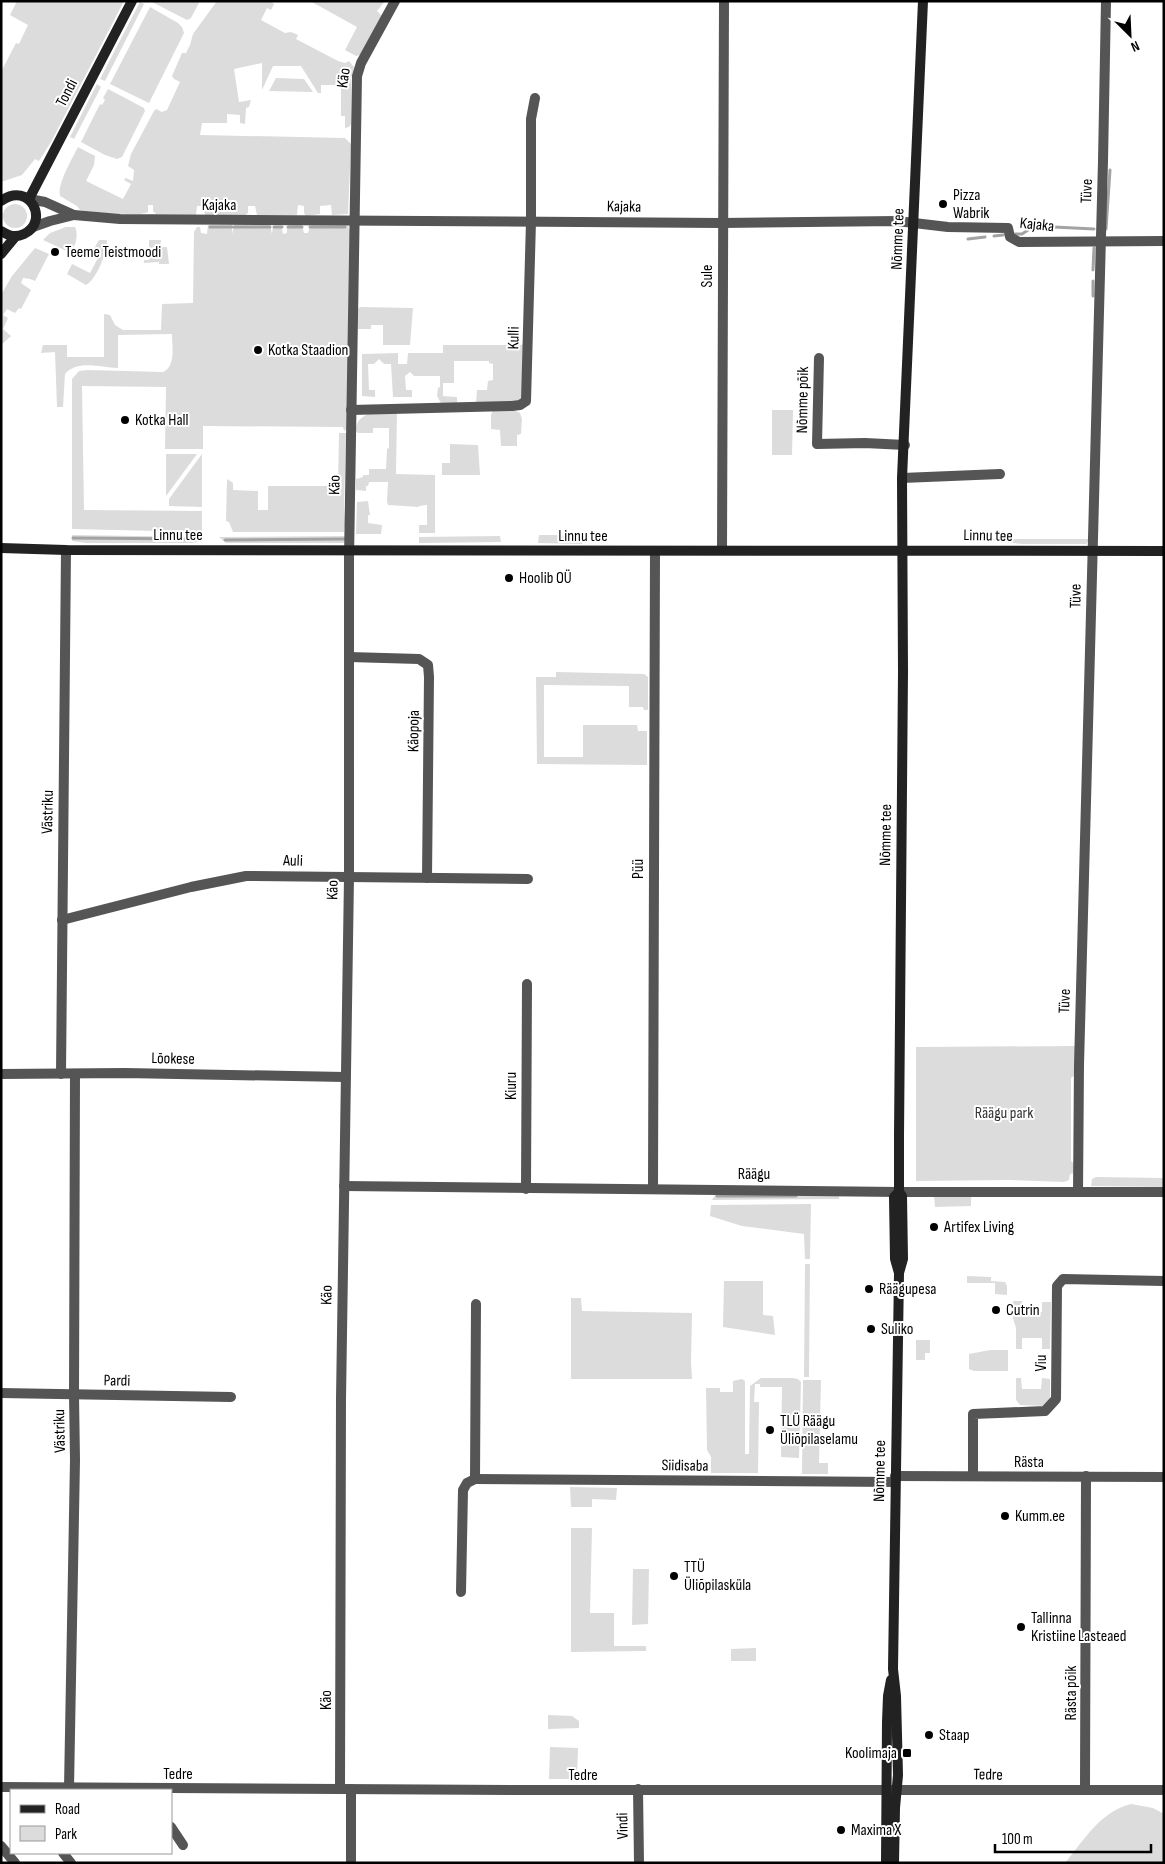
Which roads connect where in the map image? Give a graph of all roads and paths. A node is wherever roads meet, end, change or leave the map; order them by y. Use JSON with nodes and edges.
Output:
{"nodes":[{"id":1,"x":132,"y":1,"type":"edge"},
{"id":2,"x":395,"y":1,"type":"edge"},
{"id":3,"x":724,"y":1,"type":"edge"},
{"id":4,"x":923,"y":1,"type":"edge"},
{"id":5,"x":1106,"y":1,"type":"edge"},
{"id":6,"x":535,"y":98,"type":"dead end"},
{"id":7,"x":3,"y":199,"type":"edge"},
{"id":8,"x":29,"y":199,"type":"junction"},
{"id":9,"x":74,"y":215,"type":"junction"},
{"id":10,"x":354,"y":221,"type":"junction"},
{"id":11,"x":531,"y":221,"type":"junction"},
{"id":12,"x":722,"y":223,"type":"junction"},
{"id":13,"x":914,"y":223,"type":"junction"},
{"id":14,"x":33,"y":227,"type":"junction"},
{"id":15,"x":1,"y":231,"type":"edge"},
{"id":16,"x":15,"y":237,"type":"junction"},
{"id":17,"x":1164,"y":241,"type":"edge"},
{"id":18,"x":1100,"y":243,"type":"junction"},
{"id":19,"x":1,"y":254,"type":"edge"},
{"id":20,"x":819,"y":358,"type":"dead end"},
{"id":21,"x":351,"y":410,"type":"junction"},
{"id":22,"x":905,"y":445,"type":"junction"},
{"id":23,"x":1000,"y":474,"type":"dead end"},
{"id":24,"x":902,"y":478,"type":"junction"},
{"id":25,"x":1,"y":548,"type":"edge"},
{"id":26,"x":66,"y":550,"type":"junction"},
{"id":27,"x":349,"y":550,"type":"junction"},
{"id":28,"x":722,"y":550,"type":"junction"},
{"id":29,"x":904,"y":550,"type":"junction"},
{"id":30,"x":655,"y":551,"type":"junction"},
{"id":31,"x":1092,"y":551,"type":"junction"},
{"id":32,"x":1164,"y":551,"type":"edge"},
{"id":33,"x":349,"y":658,"type":"junction"},
{"id":34,"x":349,"y":877,"type":"junction"},
{"id":35,"x":427,"y":878,"type":"junction"},
{"id":36,"x":528,"y":879,"type":"dead end"},
{"id":37,"x":62,"y":920,"type":"junction"},
{"id":38,"x":527,"y":984,"type":"dead end"},
{"id":39,"x":1,"y":1074,"type":"edge"},
{"id":40,"x":61,"y":1074,"type":"junction"},
{"id":41,"x":75,"y":1074,"type":"junction"},
{"id":42,"x":345,"y":1077,"type":"junction"},
{"id":43,"x":344,"y":1186,"type":"junction"},
{"id":44,"x":653,"y":1188,"type":"junction"},
{"id":45,"x":526,"y":1189,"type":"junction"},
{"id":46,"x":899,"y":1192,"type":"junction"},
{"id":47,"x":1078,"y":1192,"type":"junction"},
{"id":48,"x":1164,"y":1192,"type":"edge"},
{"id":49,"x":1164,"y":1281,"type":"edge"},
{"id":50,"x":476,"y":1304,"type":"dead end"},
{"id":51,"x":1,"y":1393,"type":"edge"},
{"id":52,"x":74,"y":1395,"type":"junction"},
{"id":53,"x":231,"y":1398,"type":"dead end"},
{"id":54,"x":973,"y":1476,"type":"junction"},
{"id":55,"x":1086,"y":1476,"type":"junction"},
{"id":56,"x":1164,"y":1477,"type":"edge"},
{"id":57,"x":475,"y":1479,"type":"junction"},
{"id":58,"x":895,"y":1479,"type":"junction"},
{"id":59,"x":460,"y":1592,"type":"dead end"},
{"id":60,"x":1,"y":1787,"type":"edge"},
{"id":61,"x":69,"y":1788,"type":"junction"},
{"id":62,"x":39,"y":1789,"type":"edge"},
{"id":63,"x":153,"y":1789,"type":"edge"},
{"id":64,"x":340,"y":1789,"type":"junction"},
{"id":65,"x":351,"y":1789,"type":"junction"},
{"id":66,"x":891,"y":1789,"type":"junction"},
{"id":67,"x":1086,"y":1789,"type":"junction"},
{"id":68,"x":638,"y":1790,"type":"junction"},
{"id":69,"x":1164,"y":1790,"type":"edge"},
{"id":70,"x":172,"y":1828,"type":"edge"},
{"id":71,"x":183,"y":1845,"type":"dead end"},
{"id":72,"x":1,"y":1846,"type":"edge"},
{"id":73,"x":15,"y":1863,"type":"edge"},
{"id":74,"x":351,"y":1863,"type":"edge"},
{"id":75,"x":639,"y":1863,"type":"edge"},
{"id":76,"x":886,"y":1863,"type":"edge"},
{"id":77,"x":894,"y":1863,"type":"edge"}],
"edges":[{"from":1,"to":8,"type":"street","name":"Tondi"},
{"from":2,"to":10,"type":"street","name":"Käo"},
{"from":3,"to":12,"type":"street","name":"Sule"},
{"from":4,"to":13,"type":"street","name":"Nõmme tee"},
{"from":5,"to":18,"type":"street","name":"Tüve"},
{"from":6,"to":11,"type":"street","name":"Kulli"},
{"from":7,"to":8,"type":"street"},
{"from":8,"to":9,"type":"street","name":"Kajaka"},
{"from":8,"to":14,"type":"street"},
{"from":9,"to":10,"type":"street","name":"Kajaka"},
{"from":9,"to":14,"type":"street","name":"Kajaka"},
{"from":10,"to":11,"type":"street","name":"Kajaka"},
{"from":10,"to":21,"type":"street","name":"Käo"},
{"from":11,"to":12,"type":"street","name":"Kajaka"},
{"from":11,"to":21,"type":"street","name":"Kulli"},
{"from":12,"to":13,"type":"street","name":"Kajaka"},
{"from":12,"to":28,"type":"street","name":"Sule"},
{"from":13,"to":18,"type":"street","name":"Kajaka"},
{"from":13,"to":22,"type":"street","name":"Nõmme tee"},
{"from":14,"to":16,"type":"street"},
{"from":15,"to":16,"type":"street"},
{"from":16,"to":19,"type":"street"},
{"from":17,"to":18,"type":"street","name":"Kajaka"},
{"from":18,"to":31,"type":"street","name":"Tüve"},
{"from":20,"to":22,"type":"street","name":"Nõmme põik"},
{"from":21,"to":27,"type":"street","name":"Käo"},
{"from":22,"to":24,"type":"street","name":"Nõmme tee"},
{"from":23,"to":24,"type":"street"},
{"from":24,"to":29,"type":"street","name":"Nõmme tee"},
{"from":25,"to":26,"type":"street","name":"Linnu tee"},
{"from":26,"to":27,"type":"street","name":"Linnu tee"},
{"from":26,"to":37,"type":"street","name":"Västriku"},
{"from":27,"to":30,"type":"street","name":"Linnu tee"},
{"from":27,"to":33,"type":"street","name":"Käo"},
{"from":28,"to":29,"type":"street","name":"Linnu tee"},
{"from":28,"to":30,"type":"street","name":"Linnu tee"},
{"from":29,"to":31,"type":"street","name":"Linnu tee"},
{"from":29,"to":46,"type":"street","name":"Nõmme tee"},
{"from":30,"to":44,"type":"street","name":"Püü"},
{"from":31,"to":32,"type":"street","name":"Linnu tee"},
{"from":31,"to":47,"type":"street","name":"Tüve"},
{"from":33,"to":34,"type":"street","name":"Käo"},
{"from":33,"to":35,"type":"street","name":"Käopoja"},
{"from":34,"to":35,"type":"street","name":"Auli"},
{"from":34,"to":37,"type":"street","name":"Auli"},
{"from":34,"to":42,"type":"street","name":"Käo"},
{"from":35,"to":36,"type":"street","name":"Auli"},
{"from":37,"to":40,"type":"street","name":"Västriku"},
{"from":38,"to":45,"type":"street","name":"Kiuru"},
{"from":39,"to":40,"type":"street","name":"Lõokese"},
{"from":40,"to":41,"type":"street","name":"Lõokese"},
{"from":41,"to":42,"type":"street","name":"Lõokese"},
{"from":41,"to":52,"type":"street","name":"Västriku"},
{"from":42,"to":43,"type":"street","name":"Käo"},
{"from":43,"to":45,"type":"street","name":"Räägu"},
{"from":43,"to":64,"type":"street","name":"Käo"},
{"from":44,"to":45,"type":"street","name":"Räägu"},
{"from":44,"to":46,"type":"street","name":"Räägu"},
{"from":46,"to":47,"type":"street","name":"Räägu"},
{"from":46,"to":58,"type":"street","name":"Nõmme tee"},
{"from":47,"to":48,"type":"street","name":"Räägu"},
{"from":49,"to":54,"type":"street","name":"Viu"},
{"from":50,"to":57,"type":"street"},
{"from":51,"to":52,"type":"street","name":"Pardi"},
{"from":52,"to":53,"type":"street","name":"Pardi"},
{"from":52,"to":61,"type":"street","name":"Västriku"},
{"from":54,"to":55,"type":"street","name":"Rästa"},
{"from":54,"to":58,"type":"street","name":"Rästa"},
{"from":55,"to":56,"type":"street","name":"Rästa"},
{"from":55,"to":67,"type":"street","name":"Rästa põik"},
{"from":57,"to":58,"type":"street","name":"Siidisaba"},
{"from":57,"to":59,"type":"street"},
{"from":58,"to":66,"type":"street","name":"Nõmme tee"},
{"from":60,"to":62,"type":"street","name":"Tedre"},
{"from":61,"to":62,"type":"street","name":"Tedre"},
{"from":61,"to":63,"type":"street","name":"Tedre"},
{"from":63,"to":64,"type":"street","name":"Tedre"},
{"from":64,"to":65,"type":"street","name":"Tedre"},
{"from":65,"to":68,"type":"street","name":"Tedre"},
{"from":65,"to":74,"type":"street"},
{"from":66,"to":67,"type":"street","name":"Tedre"},
{"from":66,"to":68,"type":"street","name":"Tedre"},
{"from":66,"to":76,"type":"street","name":"Nõmme tee"},
{"from":66,"to":77,"type":"street","name":"Nõmme tee"},
{"from":67,"to":69,"type":"street","name":"Tedre"},
{"from":68,"to":75,"type":"street","name":"Vindi"},
{"from":70,"to":71,"type":"street"},
{"from":72,"to":73,"type":"street"}]}
